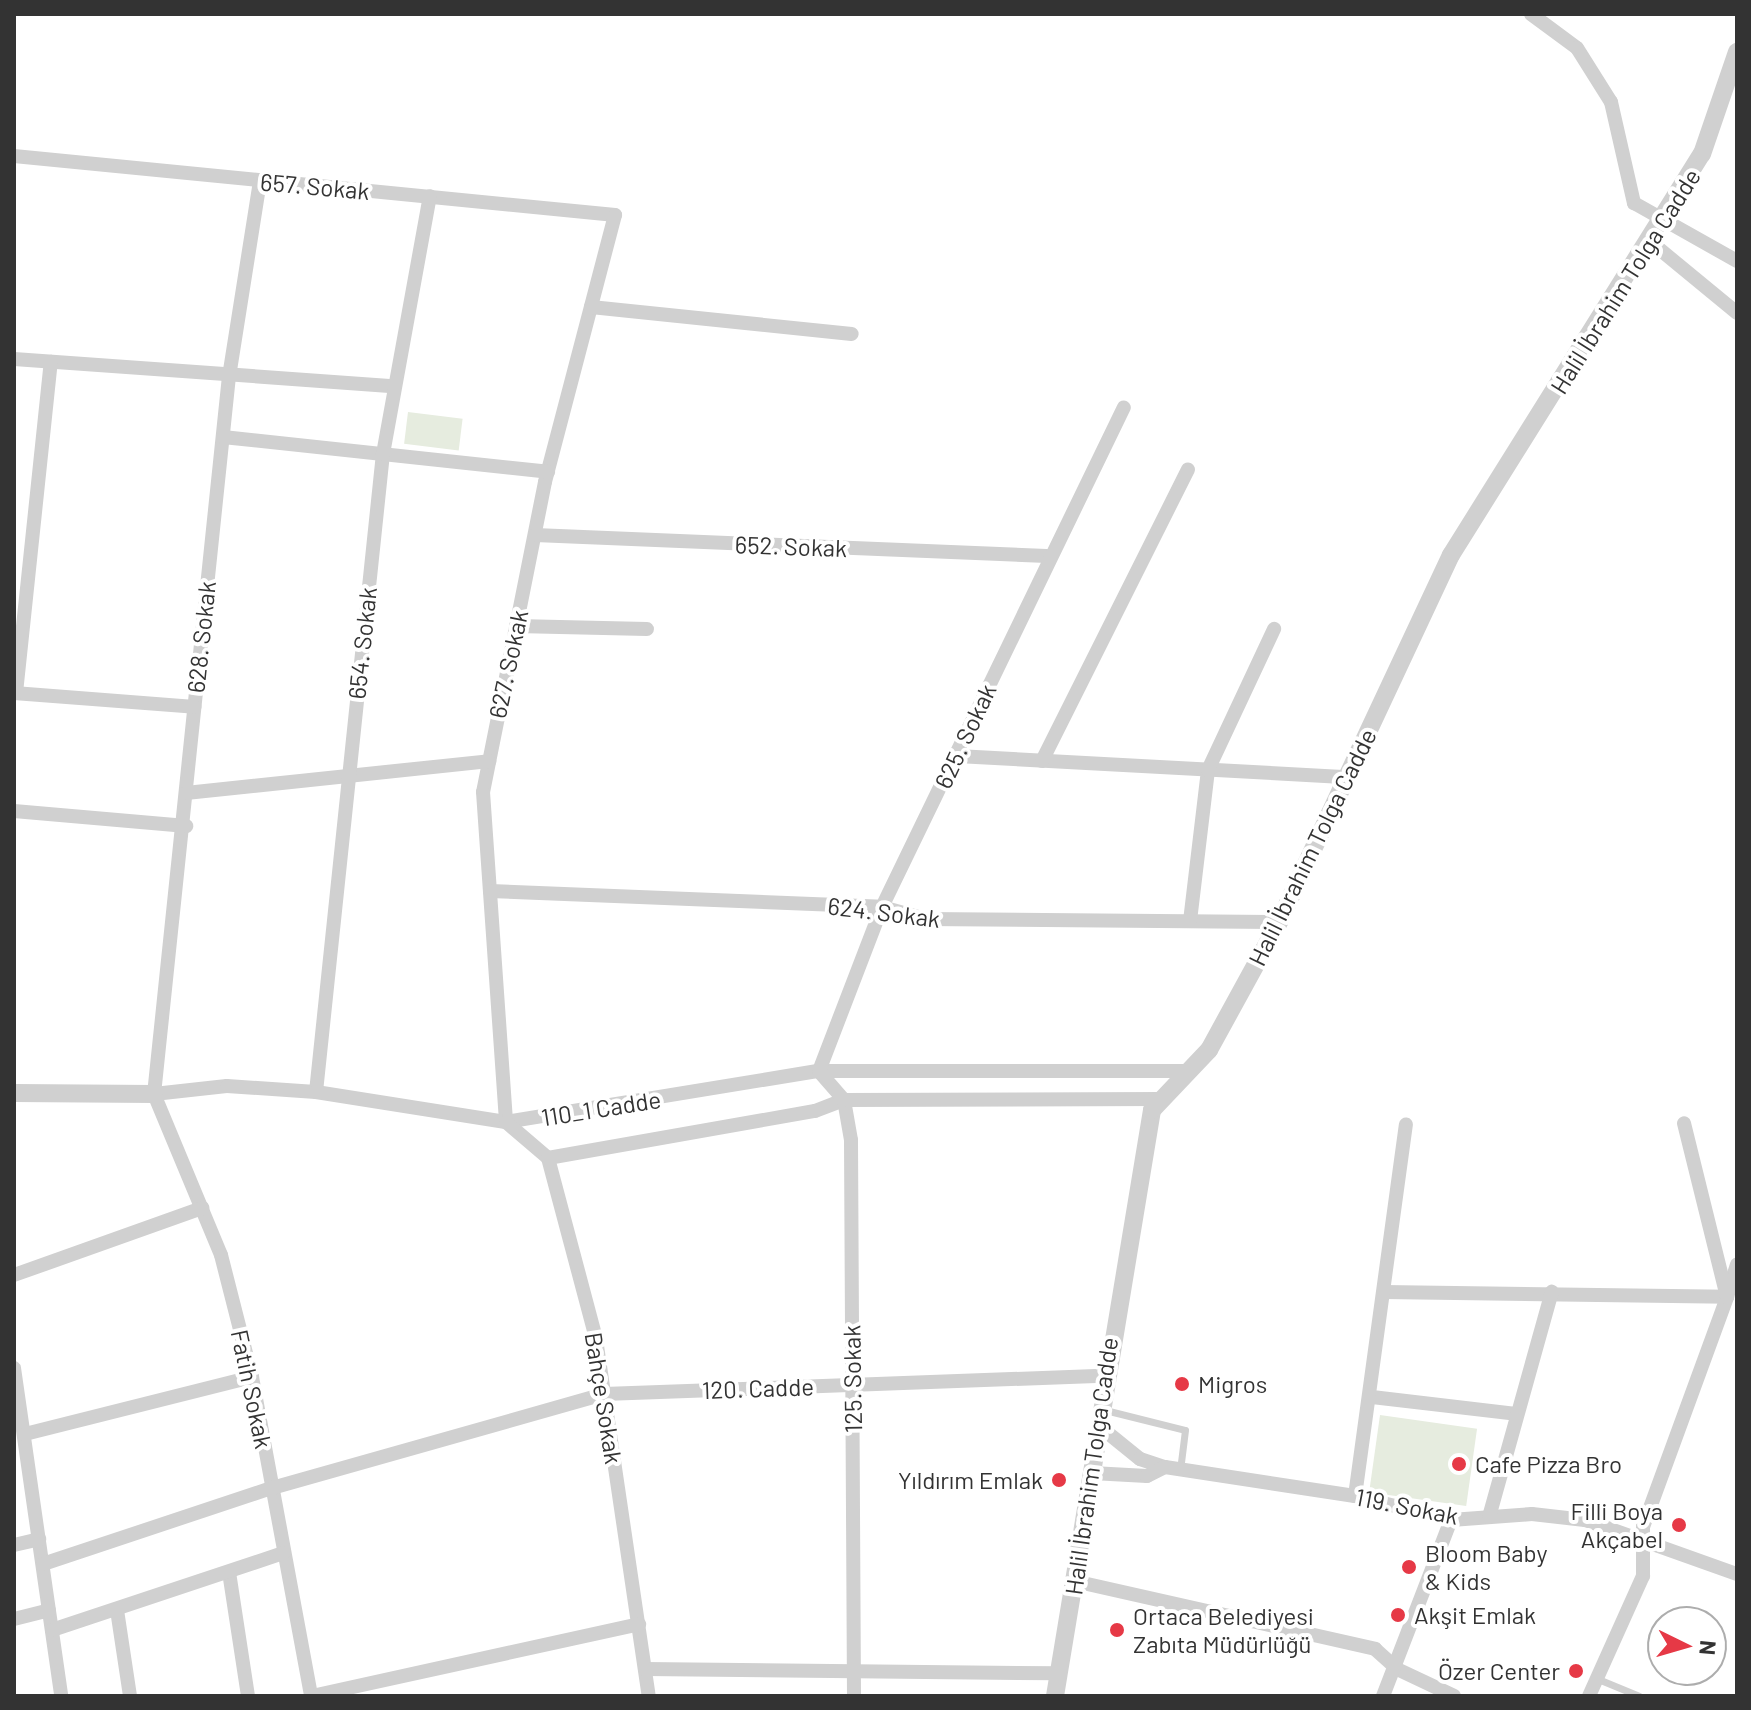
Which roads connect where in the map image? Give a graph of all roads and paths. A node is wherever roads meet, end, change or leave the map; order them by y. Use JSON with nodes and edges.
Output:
{"nodes":[{"id":1,"x":1531,"y":14,"type":"edge"},
{"id":2,"x":1735,"y":64,"type":"edge"},
{"id":3,"x":14,"y":156,"type":"edge"},
{"id":4,"x":260,"y":181,"type":"junction"},
{"id":5,"x":430,"y":196,"type":"junction"},
{"id":6,"x":615,"y":215,"type":"joint"},
{"id":7,"x":1666,"y":218,"type":"junction"},
{"id":8,"x":1652,"y":243,"type":"junction"},
{"id":9,"x":1737,"y":261,"type":"edge"},
{"id":10,"x":591,"y":307,"type":"junction"},
{"id":11,"x":1737,"y":313,"type":"edge"},
{"id":12,"x":852,"y":334,"type":"dead end"},
{"id":13,"x":14,"y":359,"type":"edge"},
{"id":14,"x":51,"y":362,"type":"junction"},
{"id":15,"x":229,"y":376,"type":"junction"},
{"id":16,"x":393,"y":386,"type":"junction"},
{"id":17,"x":1124,"y":407,"type":"dead end"},
{"id":18,"x":223,"y":437,"type":"junction"},
{"id":19,"x":383,"y":454,"type":"junction"},
{"id":20,"x":1188,"y":469,"type":"dead end"},
{"id":21,"x":548,"y":472,"type":"junction"},
{"id":22,"x":535,"y":535,"type":"junction"},
{"id":23,"x":1047,"y":556,"type":"junction"},
{"id":24,"x":516,"y":626,"type":"junction"},
{"id":25,"x":647,"y":629,"type":"dead end"},
{"id":26,"x":1274,"y":629,"type":"dead end"},
{"id":27,"x":15,"y":693,"type":"edge"},
{"id":28,"x":194,"y":707,"type":"junction"},
{"id":29,"x":957,"y":756,"type":"junction"},
{"id":30,"x":489,"y":761,"type":"junction"},
{"id":31,"x":1042,"y":761,"type":"junction"},
{"id":32,"x":1208,"y":770,"type":"junction"},
{"id":33,"x":347,"y":776,"type":"junction"},
{"id":34,"x":1347,"y":777,"type":"junction"},
{"id":35,"x":186,"y":793,"type":"junction"},
{"id":36,"x":14,"y":811,"type":"edge"},
{"id":37,"x":186,"y":826,"type":"junction"},
{"id":38,"x":490,"y":891,"type":"junction"},
{"id":39,"x":882,"y":907,"type":"junction"},
{"id":40,"x":1190,"y":921,"type":"junction"},
{"id":41,"x":1279,"y":922,"type":"junction"},
{"id":42,"x":819,"y":1071,"type":"junction"},
{"id":43,"x":1190,"y":1071,"type":"junction"},
{"id":44,"x":316,"y":1092,"type":"junction"},
{"id":45,"x":14,"y":1093,"type":"edge"},
{"id":46,"x":154,"y":1094,"type":"junction"},
{"id":47,"x":1162,"y":1099,"type":"junction"},
{"id":48,"x":844,"y":1100,"type":"junction"},
{"id":49,"x":506,"y":1122,"type":"junction"},
{"id":50,"x":1684,"y":1123,"type":"dead end"},
{"id":51,"x":1406,"y":1124,"type":"dead end"},
{"id":52,"x":548,"y":1158,"type":"junction"},
{"id":53,"x":202,"y":1208,"type":"junction"},
{"id":54,"x":1737,"y":1264,"type":"edge"},
{"id":55,"x":14,"y":1275,"type":"edge"},
{"id":56,"x":1384,"y":1292,"type":"junction"},
{"id":57,"x":1552,"y":1292,"type":"junction"},
{"id":58,"x":1727,"y":1297,"type":"junction"},
{"id":59,"x":14,"y":1368,"type":"edge"},
{"id":60,"x":1103,"y":1376,"type":"junction"},
{"id":61,"x":252,"y":1377,"type":"junction"},
{"id":62,"x":852,"y":1385,"type":"junction"},
{"id":63,"x":604,"y":1394,"type":"junction"},
{"id":64,"x":1372,"y":1397,"type":"junction"},
{"id":65,"x":1516,"y":1414,"type":"junction"},
{"id":66,"x":1099,"y":1417,"type":"junction"},
{"id":67,"x":25,"y":1434,"type":"junction"},
{"id":68,"x":1172,"y":1468,"type":"junction"},
{"id":69,"x":1092,"y":1473,"type":"junction"},
{"id":70,"x":272,"y":1488,"type":"junction"},
{"id":71,"x":1355,"y":1496,"type":"junction"},
{"id":72,"x":1489,"y":1517,"type":"junction"},
{"id":73,"x":1451,"y":1520,"type":"junction"},
{"id":74,"x":39,"y":1539,"type":"junction"},
{"id":75,"x":1648,"y":1541,"type":"junction"},
{"id":76,"x":14,"y":1545,"type":"edge"},
{"id":77,"x":284,"y":1553,"type":"junction"},
{"id":78,"x":43,"y":1564,"type":"junction"},
{"id":79,"x":229,"y":1572,"type":"junction"},
{"id":80,"x":1737,"y":1574,"type":"edge"},
{"id":81,"x":1074,"y":1581,"type":"junction"},
{"id":82,"x":49,"y":1610,"type":"junction"},
{"id":83,"x":117,"y":1610,"type":"junction"},
{"id":84,"x":14,"y":1619,"type":"edge"},
{"id":85,"x":639,"y":1624,"type":"junction"},
{"id":86,"x":52,"y":1630,"type":"junction"},
{"id":87,"x":645,"y":1669,"type":"junction"},
{"id":88,"x":1397,"y":1669,"type":"junction"},
{"id":89,"x":856,"y":1671,"type":"junction"},
{"id":90,"x":1059,"y":1673,"type":"junction"},
{"id":91,"x":1598,"y":1679,"type":"junction"},
{"id":92,"x":61,"y":1696,"type":"edge"},
{"id":93,"x":130,"y":1696,"type":"edge"},
{"id":94,"x":248,"y":1696,"type":"edge"},
{"id":95,"x":312,"y":1696,"type":"edge"},
{"id":96,"x":649,"y":1696,"type":"edge"},
{"id":97,"x":854,"y":1696,"type":"edge"},
{"id":98,"x":1055,"y":1696,"type":"edge"},
{"id":99,"x":1383,"y":1696,"type":"edge"},
{"id":100,"x":1454,"y":1696,"type":"edge"},
{"id":101,"x":1589,"y":1696,"type":"edge"},
{"id":102,"x":1639,"y":1696,"type":"edge"}],
"edges":[{"from":1,"to":7,"type":"street"},
{"from":2,"to":7,"type":"street","name":"Halil İbrahim Tolga Cadde"},
{"from":3,"to":4,"type":"street","name":"657. Sokak"},
{"from":4,"to":5,"type":"street","name":"657. Sokak"},
{"from":4,"to":15,"type":"street","name":"628. Sokak"},
{"from":5,"to":6,"type":"street","name":"657. Sokak"},
{"from":5,"to":16,"type":"street","name":"654. Sokak"},
{"from":6,"to":10,"type":"street","name":"627. Sokak"},
{"from":7,"to":8,"type":"street","name":"Halil İbrahim Tolga Cadde"},
{"from":7,"to":9,"type":"street"},
{"from":8,"to":11,"type":"street"},
{"from":8,"to":34,"type":"street","name":"Halil İbrahim Tolga Cadde"},
{"from":10,"to":12,"type":"street"},
{"from":10,"to":21,"type":"street","name":"627. Sokak"},
{"from":13,"to":14,"type":"street"},
{"from":14,"to":15,"type":"street"},
{"from":14,"to":27,"type":"street"},
{"from":15,"to":16,"type":"street"},
{"from":15,"to":18,"type":"street","name":"628. Sokak"},
{"from":16,"to":19,"type":"street","name":"654. Sokak"},
{"from":17,"to":23,"type":"street","name":"625. Sokak"},
{"from":18,"to":19,"type":"street"},
{"from":18,"to":28,"type":"street","name":"628. Sokak"},
{"from":19,"to":21,"type":"street"},
{"from":19,"to":33,"type":"street","name":"654. Sokak"},
{"from":20,"to":31,"type":"street"},
{"from":21,"to":22,"type":"street","name":"627. Sokak"},
{"from":22,"to":23,"type":"street","name":"652. Sokak"},
{"from":22,"to":24,"type":"street","name":"627. Sokak"},
{"from":23,"to":29,"type":"street","name":"625. Sokak"},
{"from":24,"to":25,"type":"street"},
{"from":24,"to":30,"type":"street","name":"627. Sokak"},
{"from":26,"to":32,"type":"street"},
{"from":27,"to":28,"type":"street"},
{"from":28,"to":35,"type":"street","name":"628. Sokak"},
{"from":29,"to":31,"type":"street"},
{"from":29,"to":39,"type":"street","name":"625. Sokak"},
{"from":30,"to":33,"type":"street"},
{"from":30,"to":38,"type":"street","name":"627. Sokak"},
{"from":31,"to":32,"type":"street"},
{"from":32,"to":34,"type":"street"},
{"from":32,"to":40,"type":"street"},
{"from":33,"to":35,"type":"street"},
{"from":33,"to":44,"type":"street","name":"654. Sokak"},
{"from":34,"to":41,"type":"street","name":"Halil İbrahim Tolga Cadde"},
{"from":35,"to":37,"type":"street","name":"628. Sokak"},
{"from":36,"to":37,"type":"street"},
{"from":37,"to":46,"type":"street","name":"628. Sokak"},
{"from":38,"to":39,"type":"street","name":"624. Sokak"},
{"from":38,"to":49,"type":"street","name":"627. Sokak"},
{"from":39,"to":40,"type":"street","name":"624. Sokak"},
{"from":39,"to":42,"type":"street","name":"625. Sokak"},
{"from":40,"to":41,"type":"street","name":"624. Sokak"},
{"from":41,"to":43,"type":"street","name":"Halil İbrahim Tolga Cadde"},
{"from":42,"to":43,"type":"street","name":"110_1 Cadde"},
{"from":42,"to":48,"type":"street"},
{"from":42,"to":49,"type":"street","name":"110_1 Cadde"},
{"from":43,"to":47,"type":"street","name":"Halil İbrahim Tolga Cadde"},
{"from":44,"to":46,"type":"street","name":"110_1 Cadde"},
{"from":44,"to":49,"type":"street","name":"110_1 Cadde"},
{"from":45,"to":46,"type":"street","name":"110_1 Cadde"},
{"from":46,"to":53,"type":"street","name":"Fatih Sokak"},
{"from":47,"to":48,"type":"street","name":"110_1 Cadde"},
{"from":47,"to":60,"type":"street","name":"Halil İbrahim Tolga Cadde"},
{"from":48,"to":52,"type":"street","name":"110_1 Cadde"},
{"from":48,"to":62,"type":"street","name":"125. Sokak"},
{"from":49,"to":52,"type":"street"},
{"from":50,"to":58,"type":"street"},
{"from":51,"to":56,"type":"street"},
{"from":52,"to":63,"type":"street","name":"Bahçe Sokak"},
{"from":53,"to":55,"type":"street"},
{"from":53,"to":61,"type":"street","name":"Fatih Sokak"},
{"from":54,"to":58,"type":"street"},
{"from":56,"to":57,"type":"street"},
{"from":56,"to":64,"type":"street"},
{"from":57,"to":58,"type":"street"},
{"from":57,"to":65,"type":"street"},
{"from":58,"to":75,"type":"street"},
{"from":59,"to":67,"type":"street"},
{"from":60,"to":62,"type":"street","name":"120. Cadde"},
{"from":60,"to":66,"type":"street","name":"Halil İbrahim Tolga Cadde"},
{"from":61,"to":67,"type":"street"},
{"from":61,"to":70,"type":"street","name":"Fatih Sokak"},
{"from":62,"to":63,"type":"street","name":"120. Cadde"},
{"from":62,"to":89,"type":"street","name":"125. Sokak"},
{"from":63,"to":70,"type":"street","name":"120. Cadde"},
{"from":63,"to":85,"type":"street","name":"Bahçe Sokak"},
{"from":64,"to":65,"type":"street"},
{"from":64,"to":71,"type":"street"},
{"from":65,"to":72,"type":"street"},
{"from":66,"to":68,"type":"street"},
{"from":66,"to":68,"type":"lane"},
{"from":66,"to":69,"type":"street","name":"Halil İbrahim Tolga Cadde"},
{"from":67,"to":74,"type":"street"},
{"from":68,"to":69,"type":"street"},
{"from":68,"to":71,"type":"street","name":"119. Sokak"},
{"from":69,"to":81,"type":"street","name":"Halil İbrahim Tolga Cadde"},
{"from":70,"to":77,"type":"street","name":"Fatih Sokak"},
{"from":70,"to":78,"type":"street","name":"120. Cadde"},
{"from":71,"to":73,"type":"street","name":"119. Sokak"},
{"from":72,"to":73,"type":"street","name":"119. Sokak"},
{"from":72,"to":75,"type":"street","name":"119. Sokak"},
{"from":73,"to":88,"type":"street"},
{"from":74,"to":76,"type":"street"},
{"from":74,"to":78,"type":"street"},
{"from":75,"to":80,"type":"street","name":"119. Sokak"},
{"from":75,"to":91,"type":"street"},
{"from":77,"to":79,"type":"street"},
{"from":77,"to":95,"type":"street","name":"Fatih Sokak"},
{"from":78,"to":82,"type":"street"},
{"from":79,"to":83,"type":"street"},
{"from":79,"to":94,"type":"street"},
{"from":81,"to":88,"type":"street"},
{"from":81,"to":90,"type":"street","name":"Halil İbrahim Tolga Cadde"},
{"from":82,"to":84,"type":"street"},
{"from":82,"to":86,"type":"street"},
{"from":83,"to":86,"type":"street"},
{"from":83,"to":93,"type":"street"},
{"from":85,"to":87,"type":"street","name":"Bahçe Sokak"},
{"from":85,"to":95,"type":"street"},
{"from":86,"to":92,"type":"street"},
{"from":87,"to":89,"type":"street"},
{"from":87,"to":96,"type":"street","name":"Bahçe Sokak"},
{"from":88,"to":99,"type":"street"},
{"from":88,"to":100,"type":"street"},
{"from":89,"to":90,"type":"street"},
{"from":89,"to":97,"type":"street","name":"125. Sokak"},
{"from":90,"to":98,"type":"street","name":"Halil İbrahim Tolga Cadde"},
{"from":91,"to":101,"type":"street"},
{"from":91,"to":102,"type":"lane"}]}
